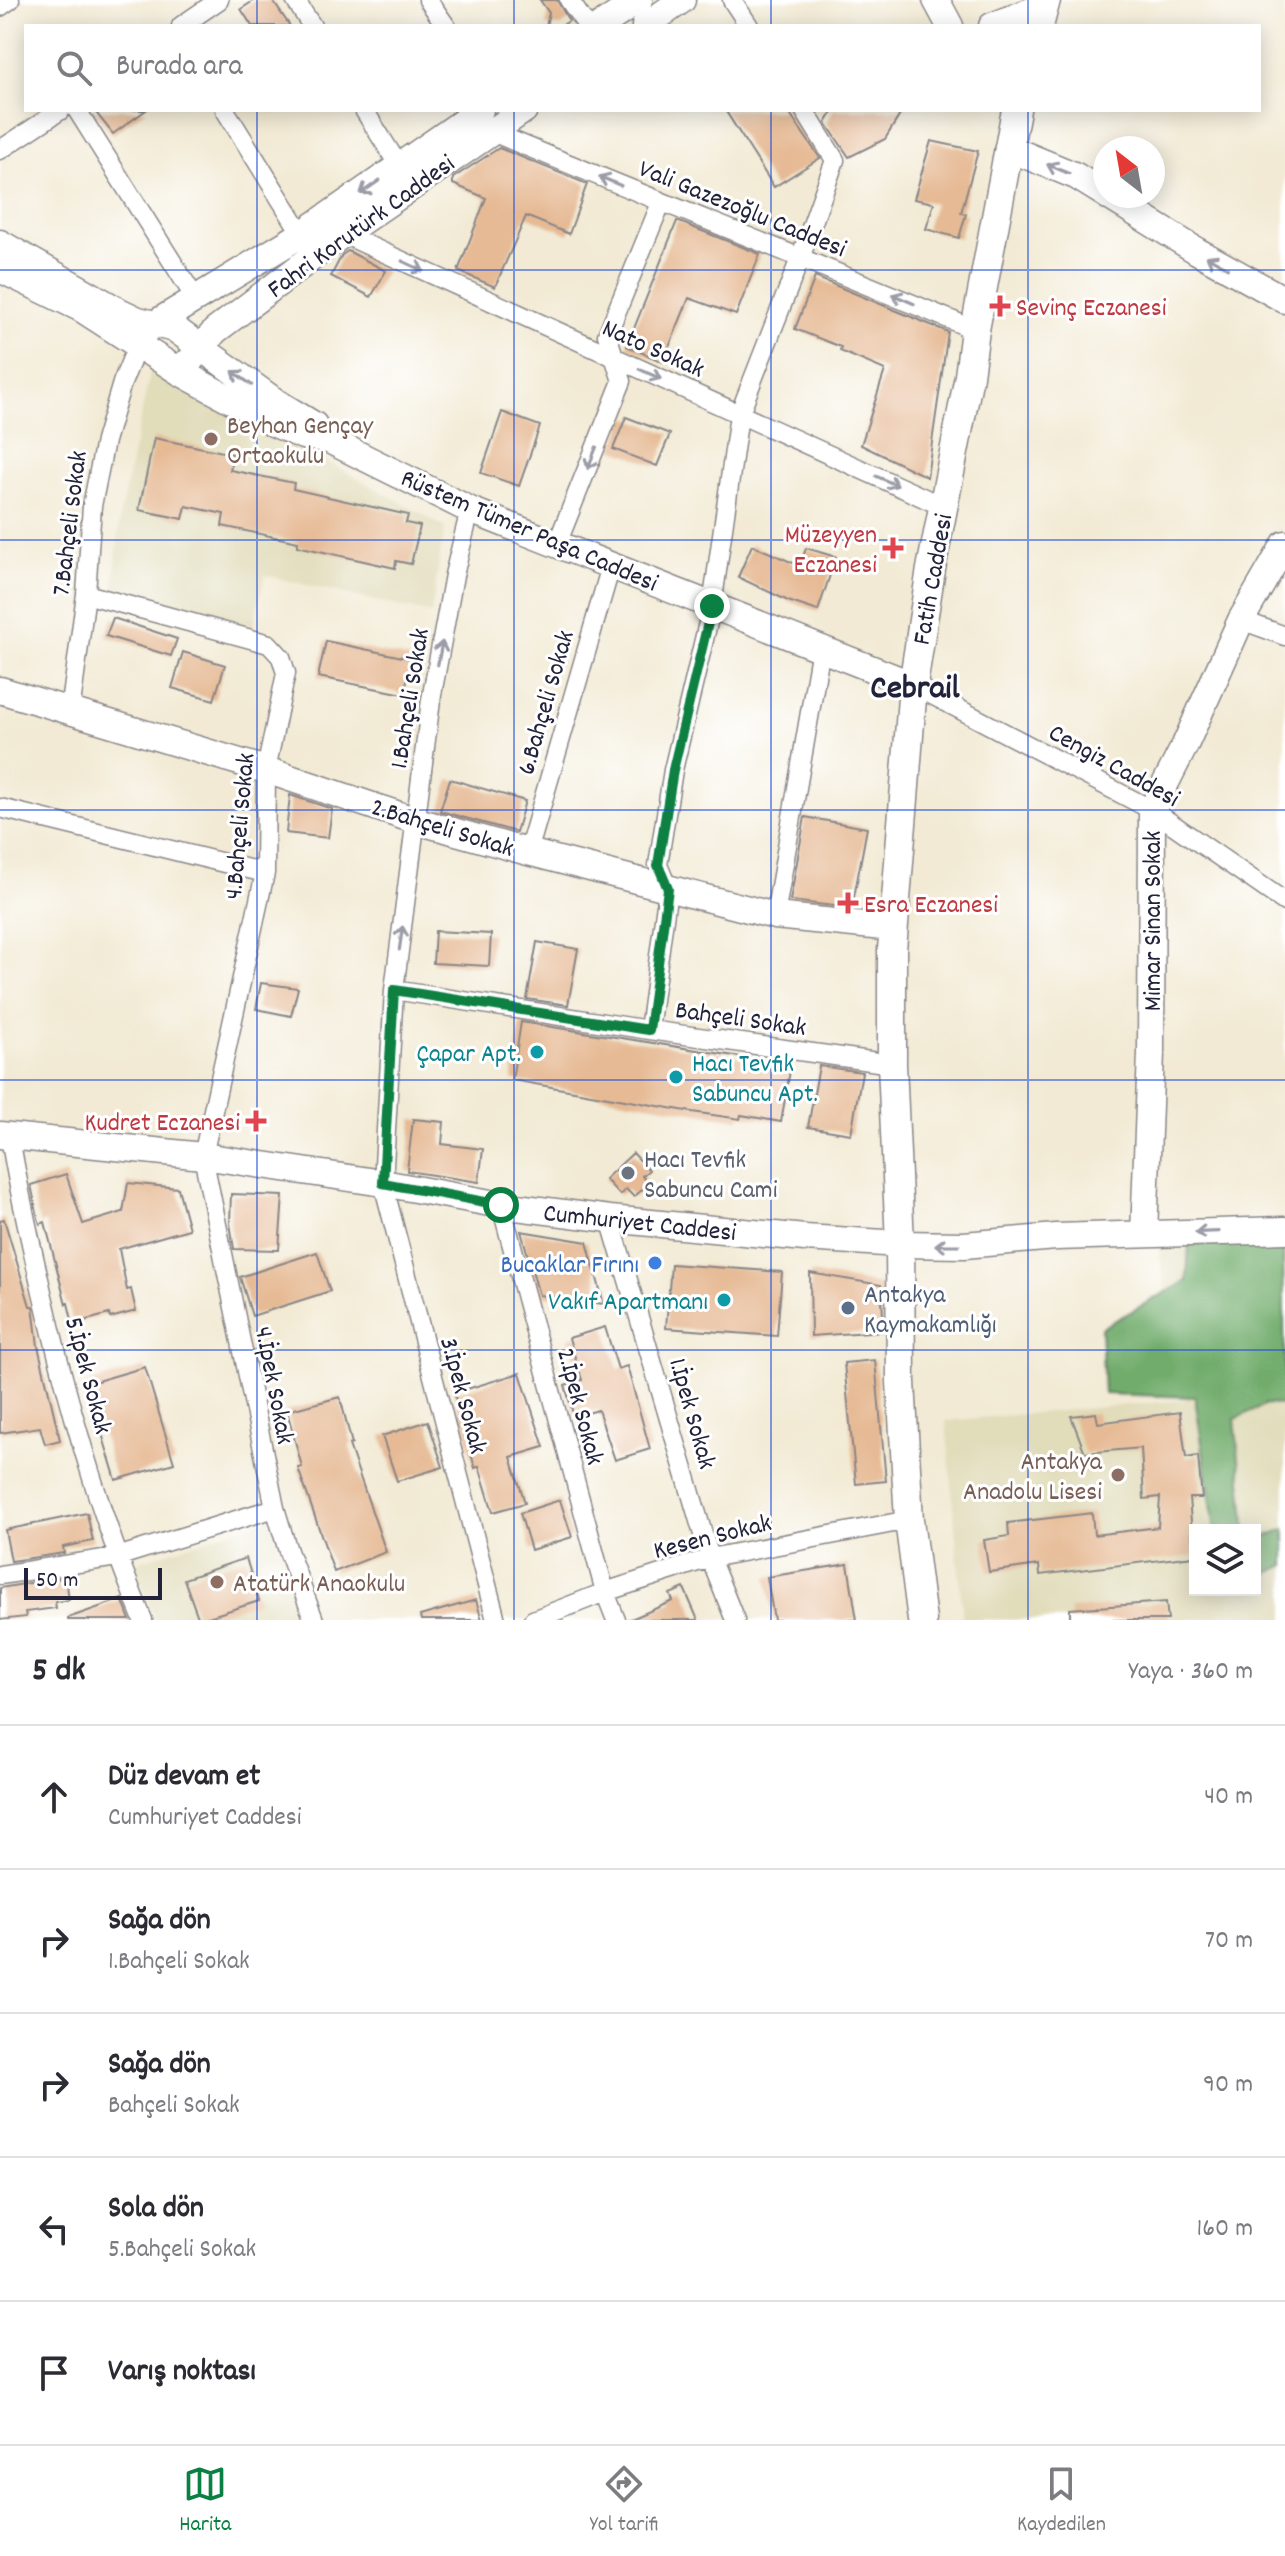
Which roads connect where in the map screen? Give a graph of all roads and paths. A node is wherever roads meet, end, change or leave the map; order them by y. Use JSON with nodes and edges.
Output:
{"nodes":[{"id":1,"x":10,"y":0,"type":"edge"},
{"id":2,"x":219,"y":0,"type":"edge"},
{"id":3,"x":295,"y":0,"type":"edge"},
{"id":4,"x":428,"y":0,"type":"edge"},
{"id":5,"x":569,"y":0,"type":"edge"},
{"id":6,"x":639,"y":0,"type":"edge"},
{"id":7,"x":682,"y":0,"type":"edge"},
{"id":8,"x":732,"y":0,"type":"edge"},
{"id":9,"x":0,"y":7,"type":"edge"},
{"id":10,"x":1043,"y":11,"type":"edge"},
{"id":11,"x":186,"y":14,"type":"edge"},
{"id":12,"x":311,"y":24,"type":"edge"},
{"id":13,"x":445,"y":24,"type":"edge"},
{"id":14,"x":586,"y":24,"type":"edge"},
{"id":15,"x":603,"y":24,"type":"edge"},
{"id":16,"x":648,"y":24,"type":"edge"},
{"id":17,"x":748,"y":24,"type":"edge"},
{"id":18,"x":999,"y":24,"type":"edge"},
{"id":19,"x":58,"y":112,"type":"edge"},
{"id":20,"x":78,"y":112,"type":"edge"},
{"id":21,"x":226,"y":112,"type":"edge"},
{"id":22,"x":365,"y":112,"type":"edge"},
{"id":23,"x":517,"y":112,"type":"edge"},
{"id":24,"x":805,"y":112,"type":"edge"},
{"id":25,"x":1016,"y":112,"type":"edge"},
{"id":26,"x":486,"y":121,"type":"edge"},
{"id":27,"x":1008,"y":148,"type":"junction"},
{"id":28,"x":0,"y":150,"type":"edge"},
{"id":29,"x":399,"y":166,"type":"junction"},
{"id":30,"x":1093,"y":187,"type":"edge"},
{"id":31,"x":661,"y":203,"type":"junction"},
{"id":32,"x":1127,"y":208,"type":"edge"},
{"id":33,"x":302,"y":234,"type":"junction"},
{"id":34,"x":343,"y":234,"type":"junction"},
{"id":35,"x":0,"y":243,"type":"edge"},
{"id":36,"x":801,"y":256,"type":"junction"},
{"id":37,"x":0,"y":269,"type":"edge"},
{"id":38,"x":195,"y":298,"type":"junction"},
{"id":39,"x":1285,"y":300,"type":"edge"},
{"id":40,"x":156,"y":323,"type":"junction"},
{"id":41,"x":975,"y":330,"type":"junction"},
{"id":42,"x":137,"y":346,"type":"junction"},
{"id":43,"x":201,"y":347,"type":"junction"},
{"id":44,"x":616,"y":359,"type":"junction"},
{"id":45,"x":175,"y":369,"type":"junction"},
{"id":46,"x":739,"y":415,"type":"junction"},
{"id":47,"x":327,"y":439,"type":"junction"},
{"id":48,"x":944,"y":507,"type":"junction"},
{"id":49,"x":470,"y":510,"type":"junction"},
{"id":50,"x":557,"y":544,"type":"junction"},
{"id":51,"x":1285,"y":544,"type":"edge"},
{"id":52,"x":611,"y":566,"type":"junction"},
{"id":53,"x":86,"y":594,"type":"junction"},
{"id":54,"x":712,"y":606,"type":"junction"},
{"id":55,"x":1241,"y":620,"type":"junction"},
{"id":56,"x":1285,"y":636,"type":"edge"},
{"id":57,"x":821,"y":648,"type":"junction"},
{"id":58,"x":913,"y":685,"type":"junction"},
{"id":59,"x":0,"y":690,"type":"edge"},
{"id":60,"x":70,"y":712,"type":"junction"},
{"id":61,"x":266,"y":770,"type":"junction"},
{"id":62,"x":0,"y":808,"type":"edge"},
{"id":63,"x":1152,"y":810,"type":"junction"},
{"id":64,"x":417,"y":821,"type":"junction"},
{"id":65,"x":528,"y":852,"type":"junction"},
{"id":66,"x":265,"y":873,"type":"junction"},
{"id":67,"x":668,"y":889,"type":"junction"},
{"id":68,"x":1285,"y":902,"type":"edge"},
{"id":69,"x":775,"y":916,"type":"junction"},
{"id":70,"x":893,"y":928,"type":"junction"},
{"id":71,"x":394,"y":990,"type":"junction"},
{"id":72,"x":649,"y":1030,"type":"junction"},
{"id":73,"x":892,"y":1064,"type":"junction"},
{"id":74,"x":5,"y":1135,"type":"edge"},
{"id":75,"x":203,"y":1156,"type":"junction"},
{"id":76,"x":383,"y":1183,"type":"junction"},
{"id":77,"x":501,"y":1205,"type":"junction"},
{"id":78,"x":610,"y":1219,"type":"junction"},
{"id":79,"x":1285,"y":1230,"type":"edge"},
{"id":80,"x":1144,"y":1234,"type":"junction"},
{"id":81,"x":900,"y":1244,"type":"junction"},
{"id":82,"x":275,"y":1508,"type":"junction"},
{"id":83,"x":909,"y":1520,"type":"junction"},
{"id":84,"x":117,"y":1557,"type":"junction"},
{"id":85,"x":710,"y":1558,"type":"junction"},
{"id":86,"x":0,"y":1575,"type":"edge"},
{"id":87,"x":605,"y":1592,"type":"junction"},
{"id":88,"x":143,"y":1620,"type":"edge"},
{"id":89,"x":314,"y":1620,"type":"edge"},
{"id":90,"x":496,"y":1620,"type":"edge"},
{"id":91,"x":533,"y":1620,"type":"edge"},
{"id":92,"x":616,"y":1620,"type":"edge"},
{"id":93,"x":735,"y":1620,"type":"edge"},
{"id":94,"x":922,"y":1620,"type":"edge"}],
"edges":[{"from":1,"to":9,"type":"street"},
{"from":2,"to":11,"type":"street"},
{"from":3,"to":12,"type":"street"},
{"from":4,"to":13,"type":"street"},
{"from":5,"to":14,"type":"street"},
{"from":6,"to":15,"type":"street"},
{"from":7,"to":16,"type":"street"},
{"from":8,"to":17,"type":"street"},
{"from":10,"to":18,"type":"street"},
{"from":19,"to":28,"type":"street"},
{"from":20,"to":38,"type":"street"},
{"from":21,"to":33,"type":"street"},
{"from":22,"to":29,"type":"street"},
{"from":23,"to":26,"type":"street","name":"Fahri Korutürk Caddesi"},
{"from":24,"to":36,"type":"street"},
{"from":25,"to":27,"type":"main road","name":"Fatih Caddesi"},
{"from":26,"to":29,"type":"street","name":"Fahri Korutürk Caddesi"},
{"from":31,"to":26,"type":"street","name":"Vali Gazezoğlu Caddesi","one_way":true},
{"from":26,"to":34,"type":"street","name":"Fahri Korutürk Caddesi"},
{"from":30,"to":27,"type":"street","one_way":true},
{"from":27,"to":41,"type":"main road","name":"Fatih Caddesi"},
{"from":29,"to":33,"type":"street","name":"Fahri Korutürk Caddesi","one_way":true},
{"from":31,"to":36,"type":"street","name":"Vali Gazezoğlu Caddesi"},
{"from":31,"to":44,"type":"street"},
{"from":39,"to":32,"type":"street","one_way":true},
{"from":33,"to":38,"type":"street","name":"Fahri Korutürk Caddesi"},
{"from":34,"to":43,"type":"street","name":"Fahri Korutürk Caddesi"},
{"from":34,"to":44,"type":"street","name":"Nato Sokak","one_way":true},
{"from":35,"to":40,"type":"street","name":"Rüstem Tümer Paşa Caddesi"},
{"from":41,"to":36,"type":"street","name":"Vali Gazezoğlu Caddesi","one_way":true},
{"from":36,"to":46,"type":"street"},
{"from":37,"to":42,"type":"street","name":"Rüstem Tümer Paşa Caddesi"},
{"from":38,"to":40,"type":"street","name":"Fahri Korutürk Caddesi"},
{"from":40,"to":42,"type":"street","name":"Fahri Korutürk Caddesi"},
{"from":40,"to":43,"type":"street","name":"Rüstem Tümer Paşa Caddesi"},
{"from":41,"to":48,"type":"main road","name":"Fatih Caddesi"},
{"from":42,"to":45,"type":"street","name":"Rüstem Tümer Paşa Caddesi"},
{"from":42,"to":53,"type":"street","name":"7.Bahçeli Sokak"},
{"from":43,"to":45,"type":"street","name":"Fahri Korutürk Caddesi"},
{"from":47,"to":43,"type":"street","name":"Rüstem Tümer Paşa Caddesi","one_way":true},
{"from":44,"to":46,"type":"street","name":"Nato Sokak","one_way":true},
{"from":44,"to":50,"type":"street","one_way":true},
{"from":45,"to":47,"type":"street","name":"Rüstem Tümer Paşa Caddesi"},
{"from":46,"to":48,"type":"street","name":"Nato Sokak","one_way":true},
{"from":46,"to":54,"type":"street"},
{"from":47,"to":49,"type":"street","name":"Rüstem Tümer Paşa Caddesi"},
{"from":48,"to":58,"type":"main road","name":"Fatih Caddesi"},
{"from":49,"to":50,"type":"street","name":"Rüstem Tümer Paşa Caddesi"},
{"from":64,"to":49,"type":"street","name":"1.Bahçeli Sokak","one_way":true},
{"from":50,"to":52,"type":"street","name":"Rüstem Tümer Paşa Caddesi"},
{"from":51,"to":55,"type":"street","name":"Mimar Sinan Sokak"},
{"from":52,"to":54,"type":"street","name":"Rüstem Tümer Paşa Caddesi"},
{"from":52,"to":65,"type":"street","name":"6.Bahçeli Sokak"},
{"from":53,"to":60,"type":"street","name":"7.Bahçeli Sokak"},
{"from":53,"to":61,"type":"street","name":"4.Bahçeli Sokak"},
{"from":54,"to":57,"type":"street","name":"Rüstem Tümer Paşa Caddesi"},
{"from":54,"to":67,"type":"street"},
{"from":55,"to":56,"type":"street"},
{"from":55,"to":63,"type":"street","name":"Mimar Sinan Sokak"},
{"from":57,"to":58,"type":"street","name":"Rüstem Tümer Paşa Caddesi"},
{"from":57,"to":69,"type":"street"},
{"from":58,"to":63,"type":"street","name":"Cengiz Caddesi"},
{"from":58,"to":70,"type":"main road","name":"Fatih Caddesi"},
{"from":59,"to":60,"type":"street","name":"2.Bahçeli Sokak"},
{"from":60,"to":61,"type":"street","name":"2.Bahçeli Sokak"},
{"from":61,"to":64,"type":"street","name":"2.Bahçeli Sokak"},
{"from":61,"to":66,"type":"street","name":"4.Bahçeli Sokak"},
{"from":62,"to":66,"type":"street"},
{"from":63,"to":68,"type":"street","name":"Cengiz Caddesi"},
{"from":63,"to":80,"type":"street","name":"Mimar Sinan Sokak"},
{"from":64,"to":65,"type":"street","name":"2.Bahçeli Sokak"},
{"from":71,"to":64,"type":"street","name":"1.Bahçeli Sokak","one_way":true},
{"from":65,"to":67,"type":"street","name":"2.Bahçeli Sokak"},
{"from":66,"to":75,"type":"street","name":"4.Bahçeli Sokak"},
{"from":67,"to":69,"type":"street","name":"2.Bahçeli Sokak"},
{"from":67,"to":72,"type":"street"},
{"from":69,"to":70,"type":"street","name":"2.Bahçeli Sokak"},
{"from":70,"to":73,"type":"main road","name":"Fatih Caddesi"},
{"from":71,"to":72,"type":"street","name":"Bahçeli Sokak"},
{"from":71,"to":76,"type":"street","name":"1.Bahçeli Sokak"},
{"from":72,"to":73,"type":"street","name":"Bahçeli Sokak"},
{"from":73,"to":81,"type":"main road","name":"Fatih Caddesi"},
{"from":74,"to":75,"type":"street","name":"Cumhuriyet Caddesi"},
{"from":74,"to":84,"type":"street","name":"5.İpek Sokak"},
{"from":75,"to":76,"type":"street","name":"Cumhuriyet Caddesi"},
{"from":75,"to":82,"type":"street","name":"4.İpek Sokak"},
{"from":76,"to":77,"type":"street","name":"Cumhuriyet Caddesi"},
{"from":76,"to":90,"type":"street","name":"3.İpek Sokak"},
{"from":77,"to":78,"type":"street","name":"Cumhuriyet Caddesi"},
{"from":77,"to":87,"type":"street","name":"2.İpek Sokak"},
{"from":78,"to":81,"type":"street","name":"Cumhuriyet Caddesi"},
{"from":78,"to":85,"type":"street","name":"1.İpek Sokak"},
{"from":79,"to":80,"type":"street","name":"Cumhuriyet Caddesi","one_way":true},
{"from":80,"to":81,"type":"street","name":"Cumhuriyet Caddesi","one_way":true},
{"from":81,"to":83,"type":"main road","name":"Fatih Caddesi"},
{"from":82,"to":84,"type":"street"},
{"from":82,"to":89,"type":"street","name":"4.İpek Sokak"},
{"from":83,"to":85,"type":"street","name":"Kesen Sokak"},
{"from":83,"to":94,"type":"main road","name":"Fatih Caddesi"},
{"from":84,"to":86,"type":"street"},
{"from":84,"to":88,"type":"street","name":"5.İpek Sokak"},
{"from":85,"to":87,"type":"street","name":"Kesen Sokak"},
{"from":85,"to":93,"type":"street","name":"1.İpek Sokak"},
{"from":87,"to":91,"type":"street","name":"Kesen Sokak"},
{"from":87,"to":92,"type":"street","name":"2.İpek Sokak"}]}
